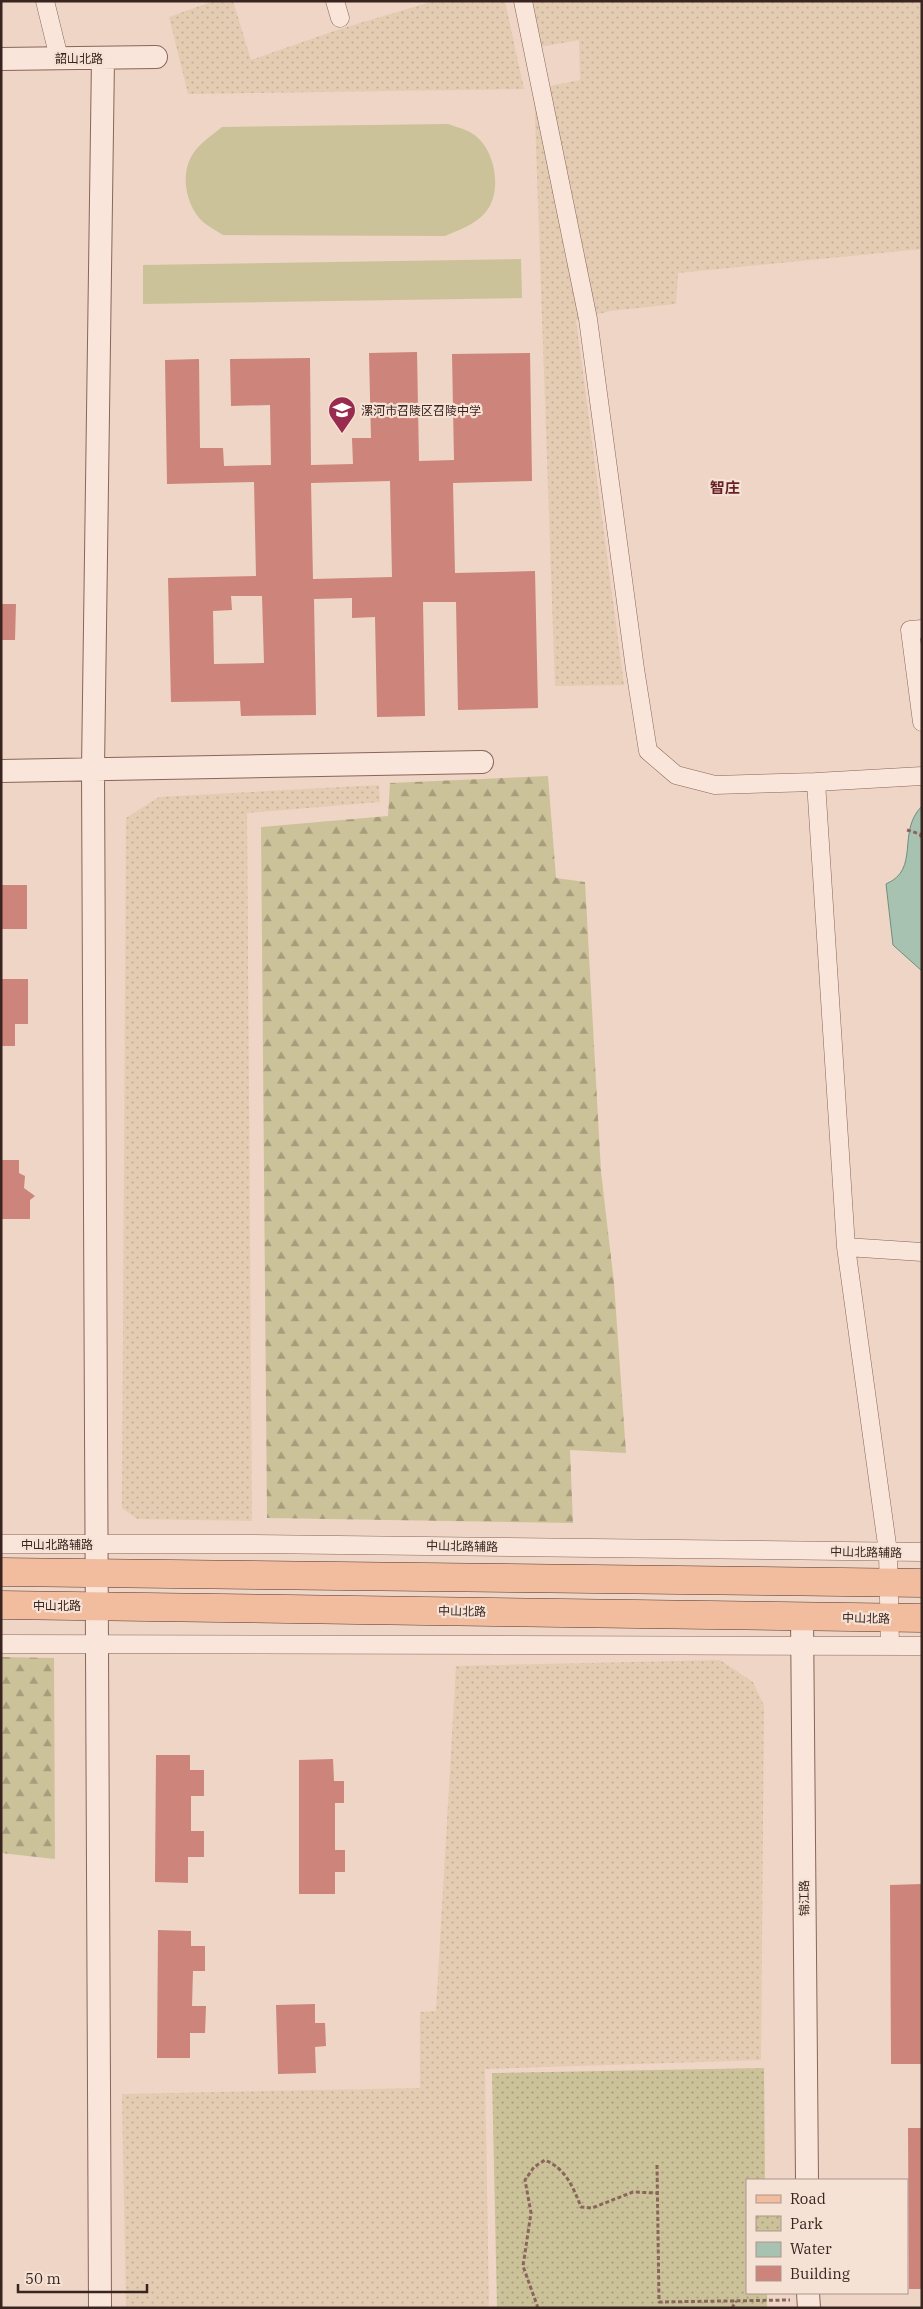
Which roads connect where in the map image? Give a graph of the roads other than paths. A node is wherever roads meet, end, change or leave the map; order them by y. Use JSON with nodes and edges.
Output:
{"nodes":[{"id":1,"x":45,"y":1,"type":"edge"},
{"id":2,"x":523,"y":1,"type":"edge"},
{"id":3,"x":156,"y":57,"type":"dead end"},
{"id":4,"x":59,"y":58,"type":"junction"},
{"id":5,"x":103,"y":58,"type":"junction"},
{"id":6,"x":1,"y":59,"type":"edge"},
{"id":7,"x":922,"y":629,"type":"edge"},
{"id":8,"x":922,"y":722,"type":"edge"},
{"id":9,"x":482,"y":762,"type":"dead end"},
{"id":10,"x":93,"y":769,"type":"junction"},
{"id":11,"x":1,"y":771,"type":"edge"},
{"id":12,"x":922,"y":776,"type":"edge"},
{"id":13,"x":816,"y":782,"type":"junction"},
{"id":14,"x":846,"y":1247,"type":"junction"},
{"id":15,"x":922,"y":1252,"type":"edge"},
{"id":16,"x":1,"y":1544,"type":"edge"},
{"id":17,"x":96,"y":1544,"type":"junction"},
{"id":18,"x":888,"y":1552,"type":"junction"},
{"id":19,"x":922,"y":1552,"type":"edge"},
{"id":20,"x":1,"y":1572,"type":"edge"},
{"id":21,"x":96,"y":1574,"type":"junction"},
{"id":22,"x":889,"y":1583,"type":"junction"},
{"id":23,"x":922,"y":1584,"type":"edge"},
{"id":24,"x":1,"y":1605,"type":"edge"},
{"id":25,"x":96,"y":1606,"type":"junction"},
{"id":26,"x":802,"y":1616,"type":"junction"},
{"id":27,"x":890,"y":1618,"type":"junction"},
{"id":28,"x":922,"y":1618,"type":"edge"},
{"id":29,"x":1,"y":1644,"type":"edge"},
{"id":30,"x":96,"y":1645,"type":"junction"},
{"id":31,"x":801,"y":1646,"type":"junction"},
{"id":32,"x":890,"y":1646,"type":"junction"},
{"id":33,"x":922,"y":1646,"type":"edge"},
{"id":34,"x":807,"y":2179,"type":"edge"},
{"id":35,"x":100,"y":2308,"type":"edge"}],
"edges":[{"from":1,"to":4,"type":"street"},
{"from":2,"to":13,"type":"street"},
{"from":3,"to":5,"type":"street","name":"韶山北路"},
{"from":4,"to":5,"type":"street","name":"韶山北路"},
{"from":4,"to":6,"type":"street","name":"韶山北路"},
{"from":5,"to":10,"type":"street"},
{"from":7,"to":8,"type":"street"},
{"from":9,"to":10,"type":"street"},
{"from":10,"to":11,"type":"street"},
{"from":10,"to":17,"type":"street"},
{"from":12,"to":13,"type":"street"},
{"from":13,"to":14,"type":"street"},
{"from":14,"to":15,"type":"street"},
{"from":14,"to":18,"type":"street"},
{"from":16,"to":17,"type":"street","name":"中山北路辅路"},
{"from":17,"to":18,"type":"street","name":"中山北路辅路"},
{"from":17,"to":21,"type":"street"},
{"from":18,"to":19,"type":"street","name":"中山北路辅路"},
{"from":18,"to":22,"type":"street"},
{"from":20,"to":21,"type":"main road"},
{"from":21,"to":22,"type":"main road"},
{"from":21,"to":25,"type":"street"},
{"from":22,"to":23,"type":"main road"},
{"from":22,"to":27,"type":"street"},
{"from":24,"to":25,"type":"main road","name":"中山北路"},
{"from":25,"to":26,"type":"main road","name":"中山北路"},
{"from":25,"to":30,"type":"street"},
{"from":26,"to":27,"type":"main road","name":"中山北路"},
{"from":26,"to":31,"type":"street","name":"锦江路"},
{"from":27,"to":28,"type":"main road","name":"中山北路"},
{"from":27,"to":32,"type":"street"},
{"from":29,"to":30,"type":"street"},
{"from":30,"to":31,"type":"street"},
{"from":30,"to":35,"type":"street"},
{"from":31,"to":32,"type":"street"},
{"from":31,"to":34,"type":"street","name":"锦江路"},
{"from":32,"to":33,"type":"street"}]}
